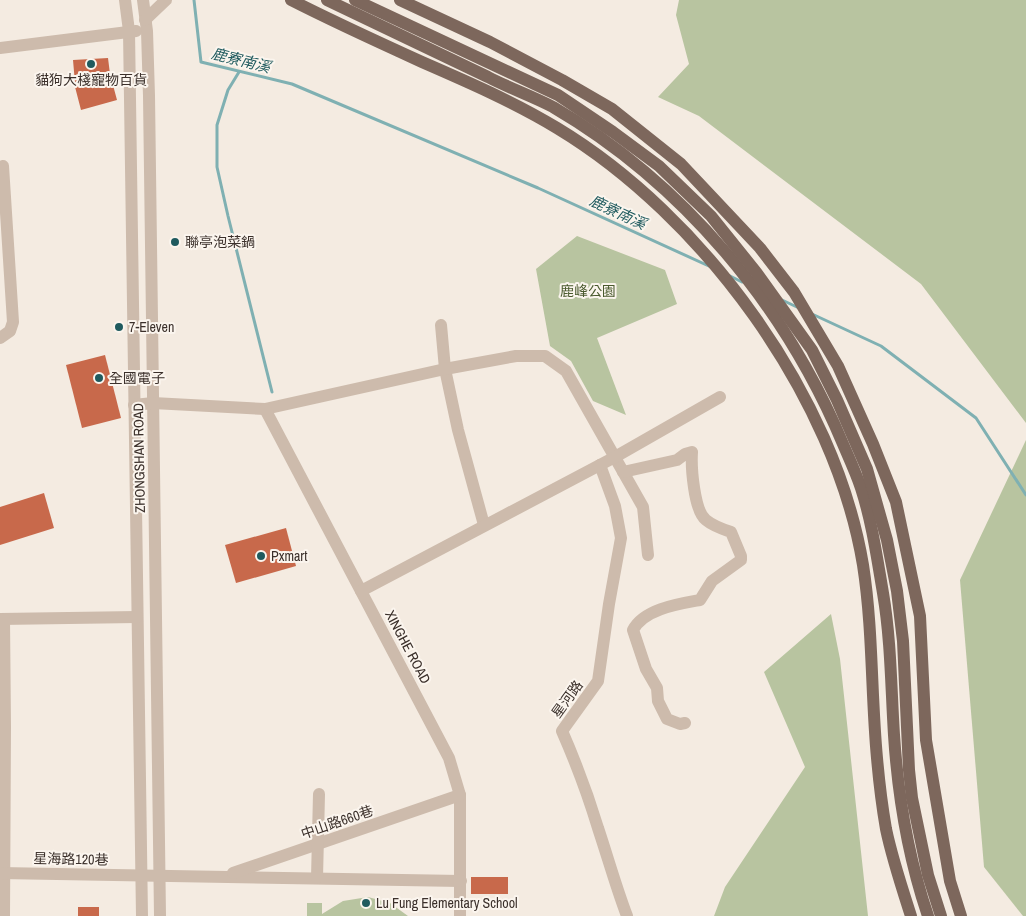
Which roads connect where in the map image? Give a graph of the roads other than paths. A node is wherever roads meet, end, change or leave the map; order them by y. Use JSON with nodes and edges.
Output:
{"nodes":[{"id":1,"x":125,"y":0,"type":"edge"},
{"id":2,"x":143,"y":0,"type":"edge"},
{"id":3,"x":166,"y":0,"type":"edge"},
{"id":4,"x":291,"y":0,"type":"edge"},
{"id":5,"x":327,"y":0,"type":"edge"},
{"id":6,"x":355,"y":0,"type":"edge"},
{"id":7,"x":400,"y":0,"type":"edge"},
{"id":8,"x":146,"y":26,"type":"junction"},
{"id":9,"x":129,"y":31,"type":"junction"},
{"id":10,"x":0,"y":48,"type":"edge"},
{"id":11,"x":3,"y":166,"type":"dead end"},
{"id":12,"x":441,"y":325,"type":"dead end"},
{"id":13,"x":0,"y":338,"type":"edge"},
{"id":14,"x":445,"y":368,"type":"junction"},
{"id":15,"x":720,"y":397,"type":"dead end"},
{"id":16,"x":153,"y":403,"type":"junction"},
{"id":17,"x":134,"y":405,"type":"junction"},
{"id":18,"x":265,"y":409,"type":"junction"},
{"id":19,"x":614,"y":457,"type":"junction"},
{"id":20,"x":600,"y":464,"type":"junction"},
{"id":21,"x":623,"y":472,"type":"junction"},
{"id":22,"x":484,"y":525,"type":"junction"},
{"id":23,"x":648,"y":555,"type":"dead end"},
{"id":24,"x":361,"y":591,"type":"junction"},
{"id":25,"x":137,"y":617,"type":"junction"},
{"id":26,"x":2,"y":619,"type":"edge"},
{"id":27,"x":685,"y":723,"type":"dead end"},
{"id":28,"x":2,"y":747,"type":"edge"},
{"id":29,"x":319,"y":794,"type":"dead end"},
{"id":30,"x":460,"y":795,"type":"junction"},
{"id":31,"x":318,"y":844,"type":"junction"},
{"id":32,"x":2,"y":873,"type":"edge"},
{"id":33,"x":141,"y":874,"type":"junction"},
{"id":34,"x":160,"y":875,"type":"junction"},
{"id":35,"x":223,"y":876,"type":"junction"},
{"id":36,"x":316,"y":878,"type":"junction"},
{"id":37,"x":461,"y":881,"type":"junction"},
{"id":38,"x":4,"y":916,"type":"edge"},
{"id":39,"x":142,"y":916,"type":"edge"},
{"id":40,"x":160,"y":916,"type":"edge"},
{"id":41,"x":460,"y":916,"type":"edge"},
{"id":42,"x":627,"y":916,"type":"edge"},
{"id":43,"x":911,"y":916,"type":"edge"},
{"id":44,"x":928,"y":916,"type":"edge"},
{"id":45,"x":941,"y":916,"type":"edge"},
{"id":46,"x":961,"y":916,"type":"edge"}],
"edges":[{"from":1,"to":9,"type":"street","name":"ZHONGSHAN ROAD"},
{"from":2,"to":8,"type":"street","name":"ZHONGSHAN ROAD"},
{"from":3,"to":8,"type":"street"},
{"from":4,"to":43,"type":"main road"},
{"from":5,"to":44,"type":"main road"},
{"from":6,"to":45,"type":"main road"},
{"from":7,"to":46,"type":"main road"},
{"from":8,"to":9,"type":"street"},
{"from":8,"to":16,"type":"street","name":"ZHONGSHAN ROAD"},
{"from":9,"to":10,"type":"street"},
{"from":9,"to":17,"type":"street","name":"ZHONGSHAN ROAD"},
{"from":11,"to":13,"type":"street"},
{"from":12,"to":14,"type":"street"},
{"from":14,"to":18,"type":"street"},
{"from":14,"to":19,"type":"street"},
{"from":14,"to":22,"type":"street"},
{"from":15,"to":19,"type":"street"},
{"from":16,"to":17,"type":"street"},
{"from":16,"to":18,"type":"street"},
{"from":16,"to":34,"type":"street","name":"ZHONGSHAN ROAD"},
{"from":17,"to":25,"type":"street","name":"ZHONGSHAN ROAD"},
{"from":18,"to":24,"type":"street","name":"XINGHE ROAD"},
{"from":19,"to":20,"type":"street"},
{"from":19,"to":21,"type":"street"},
{"from":20,"to":22,"type":"street"},
{"from":20,"to":42,"type":"street","name":"星河路"},
{"from":21,"to":23,"type":"street"},
{"from":21,"to":27,"type":"street"},
{"from":22,"to":24,"type":"street"},
{"from":24,"to":30,"type":"street","name":"XINGHE ROAD"},
{"from":25,"to":26,"type":"street"},
{"from":25,"to":33,"type":"street","name":"ZHONGSHAN ROAD"},
{"from":26,"to":28,"type":"street"},
{"from":28,"to":32,"type":"street"},
{"from":29,"to":31,"type":"street"},
{"from":30,"to":31,"type":"street","name":"中山路660巷"},
{"from":30,"to":37,"type":"street","name":"XINGHE ROAD"},
{"from":31,"to":35,"type":"street","name":"中山路660巷"},
{"from":31,"to":36,"type":"street"},
{"from":32,"to":33,"type":"street","name":"星海路120巷"},
{"from":32,"to":38,"type":"street"},
{"from":33,"to":34,"type":"street","name":"中山路660巷"},
{"from":33,"to":39,"type":"street","name":"ZHONGSHAN ROAD"},
{"from":34,"to":35,"type":"street","name":"中山路660巷"},
{"from":34,"to":40,"type":"street","name":"ZHONGSHAN ROAD"},
{"from":35,"to":36,"type":"street","name":"中山路660巷"},
{"from":36,"to":37,"type":"street","name":"中山路660巷"},
{"from":37,"to":41,"type":"street","name":"XINGHE ROAD"}]}
